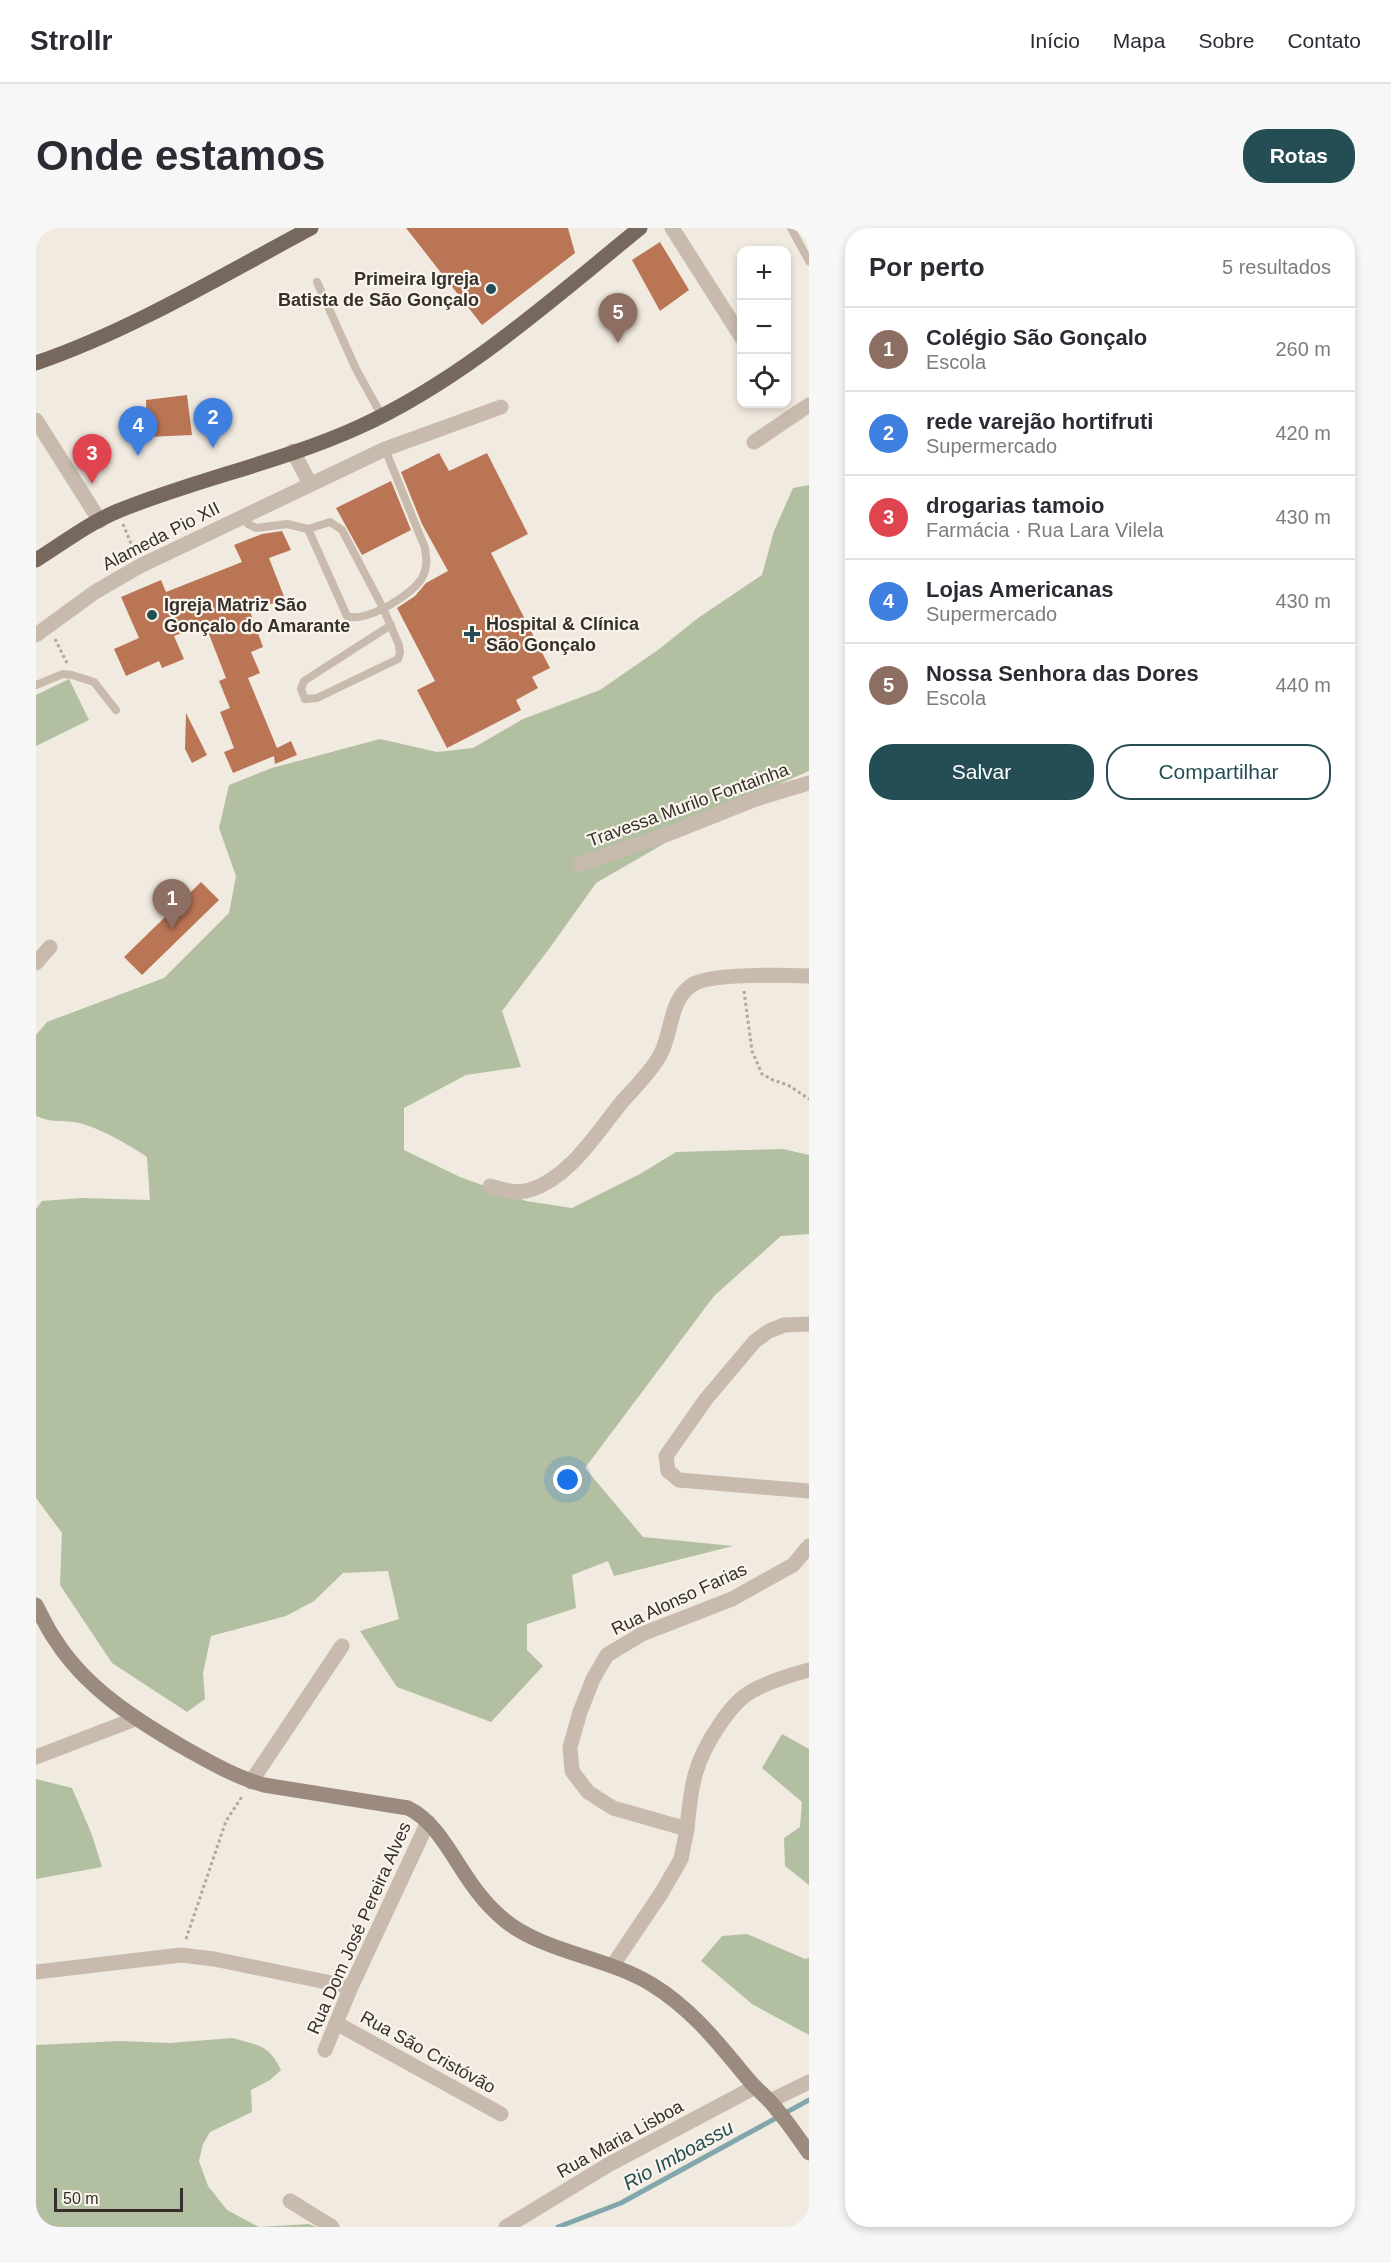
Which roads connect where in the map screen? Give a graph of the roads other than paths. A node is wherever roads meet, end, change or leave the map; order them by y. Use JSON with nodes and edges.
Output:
{"nodes":[{"id":1,"x":311,"y":228,"type":"edge"},
{"id":2,"x":640,"y":228,"type":"edge"},
{"id":3,"x":672,"y":228,"type":"edge"},
{"id":4,"x":791,"y":228,"type":"edge"},
{"id":5,"x":809,"y":261,"type":"edge"},
{"id":6,"x":317,"y":282,"type":"dead end"},
{"id":7,"x":737,"y":332,"type":"edge"},
{"id":8,"x":36,"y":363,"type":"edge"},
{"id":9,"x":809,"y":405,"type":"edge"},
{"id":10,"x":501,"y":407,"type":"dead end"},
{"id":11,"x":785,"y":408,"type":"edge"},
{"id":12,"x":382,"y":416,"type":"junction"},
{"id":13,"x":791,"y":417,"type":"junction"},
{"id":14,"x":36,"y":420,"type":"edge"},
{"id":15,"x":754,"y":442,"type":"dead end"},
{"id":16,"x":385,"y":450,"type":"junction"},
{"id":17,"x":293,"y":452,"type":"junction"},
{"id":18,"x":310,"y":484,"type":"junction"},
{"id":19,"x":243,"y":516,"type":"junction"},
{"id":20,"x":100,"y":521,"type":"junction"},
{"id":21,"x":308,"y":529,"type":"junction"},
{"id":22,"x":36,"y":560,"type":"edge"},
{"id":23,"x":383,"y":608,"type":"junction"},
{"id":24,"x":390,"y":625,"type":"junction"},
{"id":25,"x":36,"y":635,"type":"edge"},
{"id":26,"x":36,"y":685,"type":"edge"},
{"id":27,"x":116,"y":710,"type":"dead end"},
{"id":28,"x":809,"y":783,"type":"edge"},
{"id":29,"x":580,"y":864,"type":"dead end"},
{"id":30,"x":50,"y":947,"type":"dead end"},
{"id":31,"x":36,"y":963,"type":"edge"},
{"id":32,"x":809,"y":976,"type":"edge"},
{"id":33,"x":490,"y":1186,"type":"dead end"},
{"id":34,"x":809,"y":1324,"type":"edge"},
{"id":35,"x":809,"y":1491,"type":"edge"},
{"id":36,"x":809,"y":1546,"type":"edge"},
{"id":37,"x":36,"y":1605,"type":"edge"},
{"id":38,"x":342,"y":1646,"type":"dead end"},
{"id":39,"x":809,"y":1670,"type":"edge"},
{"id":40,"x":135,"y":1719,"type":"junction"},
{"id":41,"x":36,"y":1757,"type":"edge"},
{"id":42,"x":250,"y":1782,"type":"junction"},
{"id":43,"x":428,"y":1822,"type":"junction"},
{"id":44,"x":687,"y":1829,"type":"junction"},
{"id":45,"x":613,"y":1965,"type":"junction"},
{"id":46,"x":36,"y":1972,"type":"edge"},
{"id":47,"x":351,"y":1987,"type":"junction"},
{"id":48,"x":336,"y":2023,"type":"junction"},
{"id":49,"x":325,"y":2050,"type":"dead end"},
{"id":50,"x":809,"y":2082,"type":"edge"},
{"id":51,"x":755,"y":2087,"type":"junction"},
{"id":52,"x":773,"y":2104,"type":"junction"},
{"id":53,"x":501,"y":2114,"type":"dead end"},
{"id":54,"x":809,"y":2153,"type":"edge"},
{"id":55,"x":290,"y":2201,"type":"dead end"},
{"id":56,"x":332,"y":2227,"type":"edge"},
{"id":57,"x":506,"y":2227,"type":"edge"}],
"edges":[{"from":1,"to":8,"type":"main road"},
{"from":2,"to":12,"type":"main road"},
{"from":3,"to":7,"type":"street"},
{"from":4,"to":5,"type":"lane"},
{"from":6,"to":12,"type":"lane"},
{"from":9,"to":13,"type":"street"},
{"from":10,"to":16,"type":"street","name":"Alameda Pio XII"},
{"from":11,"to":13,"type":"street"},
{"from":12,"to":17,"type":"main road"},
{"from":13,"to":15,"type":"street"},
{"from":14,"to":20,"type":"street"},
{"from":16,"to":18,"type":"street","name":"Alameda Pio XII"},
{"from":16,"to":23,"type":"lane"},
{"from":17,"to":18,"type":"street"},
{"from":17,"to":20,"type":"main road"},
{"from":18,"to":19,"type":"street","name":"Alameda Pio XII"},
{"from":19,"to":21,"type":"lane"},
{"from":19,"to":25,"type":"street","name":"Alameda Pio XII"},
{"from":20,"to":22,"type":"main road"},
{"from":21,"to":23,"type":"lane"},
{"from":21,"to":23,"type":"lane"},
{"from":23,"to":24,"type":"lane"},
{"from":24,"to":24,"type":"lane"},
{"from":26,"to":27,"type":"lane"},
{"from":28,"to":29,"type":"street","name":"Travessa Murilo Fontainha"},
{"from":30,"to":31,"type":"street"},
{"from":32,"to":33,"type":"street"},
{"from":34,"to":35,"type":"street"},
{"from":36,"to":44,"type":"street","name":"Rua Alonso Farias"},
{"from":37,"to":40,"type":"street"},
{"from":38,"to":42,"type":"street"},
{"from":39,"to":44,"type":"street"},
{"from":40,"to":41,"type":"street"},
{"from":40,"to":42,"type":"street"},
{"from":42,"to":43,"type":"street"},
{"from":43,"to":45,"type":"street"},
{"from":43,"to":47,"type":"street","name":"Rua Dom José Pereira Alves"},
{"from":44,"to":45,"type":"street"},
{"from":45,"to":51,"type":"street"},
{"from":46,"to":47,"type":"street"},
{"from":47,"to":48,"type":"street","name":"Rua Dom José Pereira Alves"},
{"from":48,"to":49,"type":"street","name":"Rua Dom José Pereira Alves"},
{"from":48,"to":53,"type":"street","name":"Rua São Cristóvão"},
{"from":50,"to":52,"type":"street"},
{"from":51,"to":52,"type":"street"},
{"from":51,"to":57,"type":"street","name":"Rua Maria Lisboa"},
{"from":52,"to":54,"type":"street"},
{"from":55,"to":56,"type":"street"}]}
